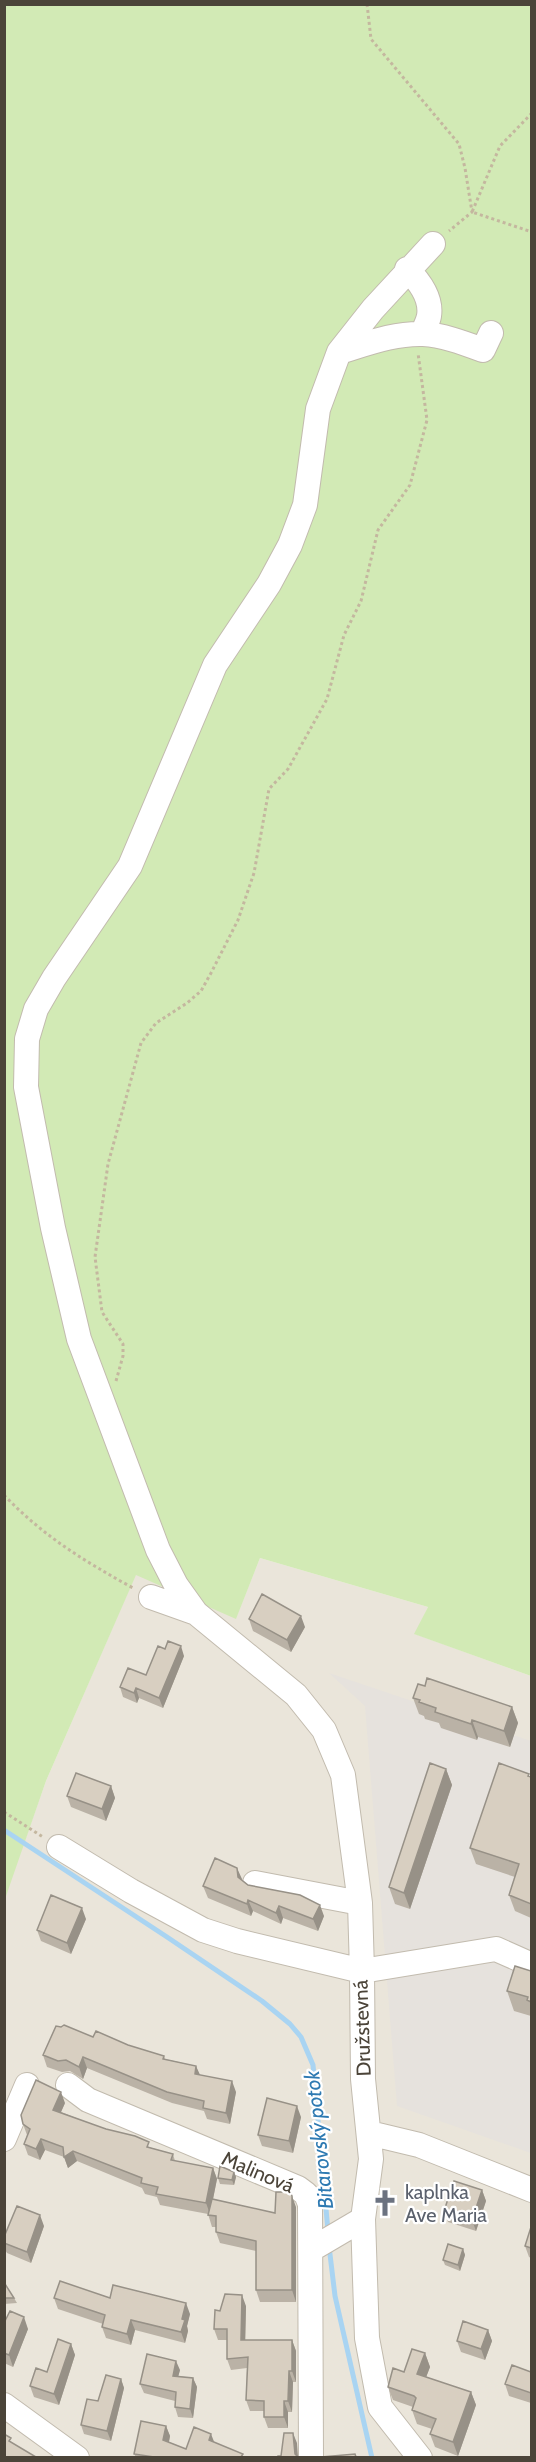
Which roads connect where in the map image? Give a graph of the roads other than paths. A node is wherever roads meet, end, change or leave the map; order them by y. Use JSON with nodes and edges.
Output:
{"nodes":[{"id":1,"x":433,"y":244,"type":"road end"},
{"id":2,"x":407,"y":269,"type":"junction"},
{"id":3,"x":491,"y":333,"type":"dead end"},
{"id":4,"x":422,"y":334,"type":"junction"},
{"id":5,"x":339,"y":352,"type":"junction"},
{"id":6,"x":151,"y":1597,"type":"road end"},
{"id":7,"x":196,"y":1613,"type":"junction"},
{"id":8,"x":59,"y":1847,"type":"road end"},
{"id":9,"x":255,"y":1883,"type":"dead end"},
{"id":10,"x":360,"y":1903,"type":"junction"},
{"id":11,"x":531,"y":1965,"type":"edge"},
{"id":12,"x":362,"y":1971,"type":"junction"},
{"id":13,"x":27,"y":2085,"type":"dead end"},
{"id":14,"x":68,"y":2085,"type":"dead end"},
{"id":15,"x":369,"y":2133,"type":"junction"},
{"id":16,"x":4,"y":2139,"type":"edge"},
{"id":17,"x":531,"y":2190,"type":"edge"},
{"id":18,"x":358,"y":2222,"type":"junction"},
{"id":19,"x":319,"y":2244,"type":"junction"},
{"id":20,"x":4,"y":2405,"type":"edge"},
{"id":21,"x":77,"y":2457,"type":"edge"},
{"id":22,"x":311,"y":2457,"type":"edge"},
{"id":23,"x":420,"y":2457,"type":"edge"}],
"edges":[{"from":1,"to":2,"type":"street"},
{"from":2,"to":4,"type":"street"},
{"from":2,"to":5,"type":"street"},
{"from":3,"to":4,"type":"street"},
{"from":4,"to":5,"type":"street"},
{"from":5,"to":7,"type":"street"},
{"from":6,"to":7,"type":"street"},
{"from":7,"to":10,"type":"street"},
{"from":8,"to":12,"type":"street","name":"Družstevná"},
{"from":9,"to":10,"type":"street"},
{"from":10,"to":12,"type":"street"},
{"from":11,"to":12,"type":"street"},
{"from":12,"to":15,"type":"street","name":"Družstevná"},
{"from":13,"to":16,"type":"street"},
{"from":14,"to":19,"type":"street","name":"Malinová"},
{"from":15,"to":17,"type":"street"},
{"from":15,"to":18,"type":"street","name":"Družstevná"},
{"from":18,"to":19,"type":"street"},
{"from":18,"to":23,"type":"street","name":"Družstevná"},
{"from":19,"to":22,"type":"street","name":"Malinová"},
{"from":20,"to":21,"type":"street"}]}
